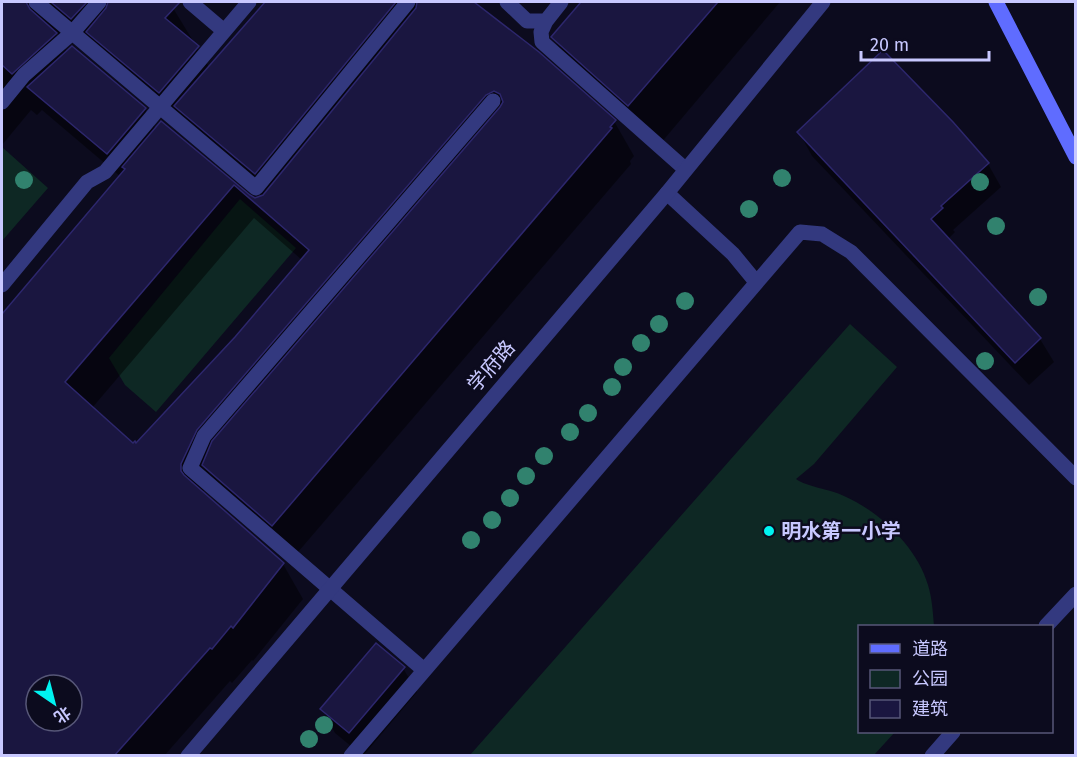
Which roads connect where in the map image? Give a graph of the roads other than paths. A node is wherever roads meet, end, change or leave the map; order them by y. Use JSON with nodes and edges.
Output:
{"nodes":[{"id":1,"x":36,"y":2,"type":"edge"},
{"id":2,"x":99,"y":2,"type":"edge"},
{"id":3,"x":190,"y":2,"type":"edge"},
{"id":4,"x":249,"y":2,"type":"edge"},
{"id":5,"x":408,"y":2,"type":"edge"},
{"id":6,"x":507,"y":2,"type":"edge"},
{"id":7,"x":561,"y":2,"type":"edge"},
{"id":8,"x":823,"y":2,"type":"edge"},
{"id":9,"x":996,"y":2,"type":"edge"},
{"id":10,"x":546,"y":21,"type":"junction"},
{"id":11,"x":224,"y":31,"type":"junction"},
{"id":12,"x":73,"y":32,"type":"junction"},
{"id":13,"x":493,"y":101,"type":"dead end"},
{"id":14,"x":2,"y":102,"type":"edge"},
{"id":15,"x":160,"y":106,"type":"junction"},
{"id":16,"x":1076,"y":157,"type":"edge"},
{"id":17,"x":685,"y":169,"type":"junction"},
{"id":18,"x":667,"y":193,"type":"junction"},
{"id":19,"x":756,"y":282,"type":"junction"},
{"id":20,"x":2,"y":285,"type":"edge"},
{"id":21,"x":1076,"y":478,"type":"edge"},
{"id":22,"x":330,"y":588,"type":"junction"},
{"id":23,"x":1076,"y":594,"type":"edge"},
{"id":24,"x":1048,"y":625,"type":"edge"},
{"id":25,"x":424,"y":670,"type":"junction"},
{"id":26,"x":952,"y":733,"type":"edge"},
{"id":27,"x":188,"y":756,"type":"edge"},
{"id":28,"x":351,"y":756,"type":"edge"},
{"id":29,"x":932,"y":756,"type":"edge"}],
"edges":[{"from":1,"to":12,"type":"street"},
{"from":2,"to":12,"type":"street"},
{"from":3,"to":11,"type":"street"},
{"from":4,"to":11,"type":"street"},
{"from":5,"to":15,"type":"street"},
{"from":6,"to":10,"type":"street"},
{"from":7,"to":10,"type":"street"},
{"from":8,"to":17,"type":"street","name":"学府路"},
{"from":9,"to":16,"type":"main road"},
{"from":10,"to":17,"type":"street"},
{"from":11,"to":15,"type":"street"},
{"from":12,"to":14,"type":"street"},
{"from":12,"to":15,"type":"street"},
{"from":13,"to":22,"type":"street"},
{"from":15,"to":20,"type":"street"},
{"from":17,"to":18,"type":"street","name":"学府路"},
{"from":18,"to":19,"type":"street"},
{"from":18,"to":22,"type":"street","name":"学府路"},
{"from":19,"to":21,"type":"street"},
{"from":19,"to":25,"type":"street"},
{"from":22,"to":25,"type":"street"},
{"from":22,"to":27,"type":"street","name":"学府路"},
{"from":23,"to":24,"type":"street"},
{"from":25,"to":28,"type":"street"},
{"from":26,"to":29,"type":"street"}]}
